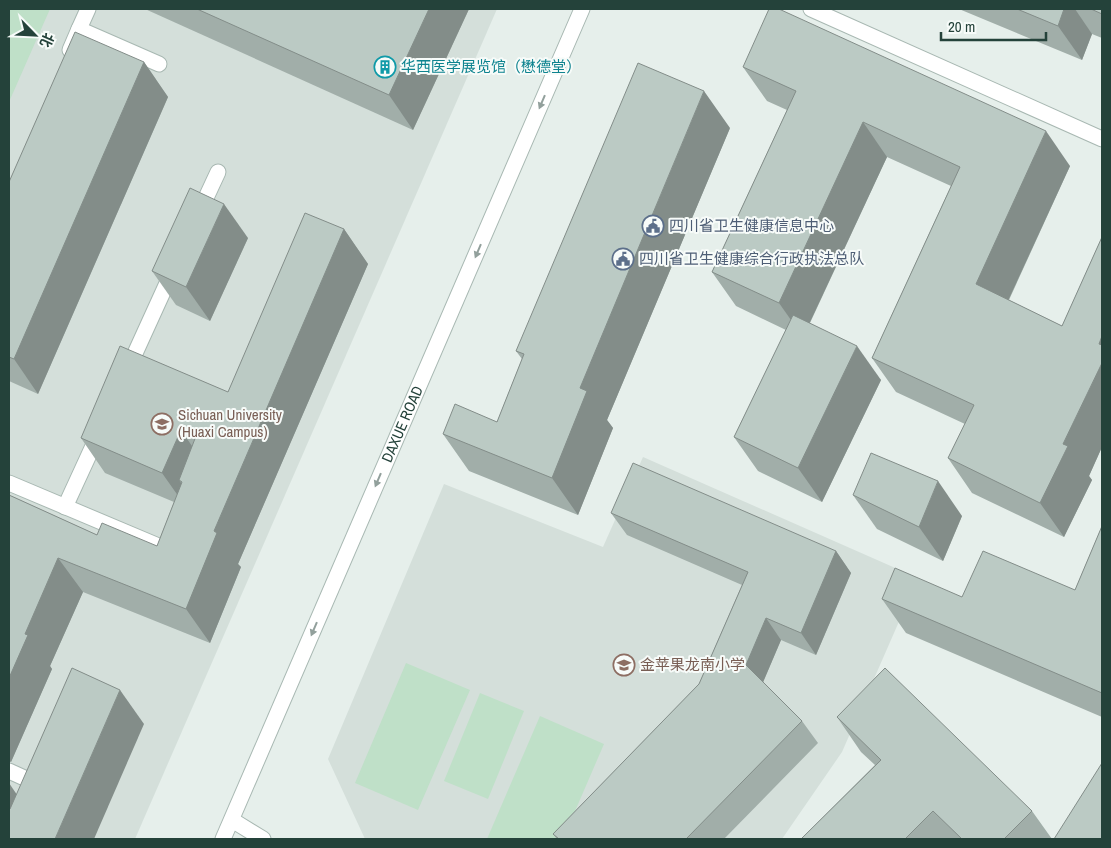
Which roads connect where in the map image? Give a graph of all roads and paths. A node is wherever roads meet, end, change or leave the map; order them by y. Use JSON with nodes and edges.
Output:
{"nodes":[{"id":1,"x":88,"y":9,"type":"edge"},
{"id":2,"x":582,"y":9,"type":"edge"},
{"id":3,"x":811,"y":9,"type":"edge"},
{"id":4,"x":79,"y":29,"type":"junction"},
{"id":5,"x":63,"y":64,"type":"edge"},
{"id":6,"x":159,"y":64,"type":"dead end"},
{"id":7,"x":1102,"y":139,"type":"edge"},
{"id":8,"x":218,"y":172,"type":"dead end"},
{"id":9,"x":193,"y":226,"type":"edge"},
{"id":10,"x":181,"y":253,"type":"edge"},
{"id":11,"x":119,"y":389,"type":"edge"},
{"id":12,"x":106,"y":416,"type":"edge"},
{"id":13,"x":9,"y":483,"type":"edge"},
{"id":14,"x":65,"y":507,"type":"junction"},
{"id":15,"x":184,"y":536,"type":"edge"},
{"id":16,"x":9,"y":771,"type":"edge"},
{"id":17,"x":49,"y":789,"type":"edge"},
{"id":18,"x":232,"y":820,"type":"junction"},
{"id":19,"x":223,"y":839,"type":"edge"},
{"id":20,"x":263,"y":839,"type":"edge"}],
"edges":[{"from":1,"to":4,"type":"street"},
{"from":2,"to":18,"type":"street","name":"DAXUE ROAD","one_way":true},
{"from":3,"to":7,"type":"street"},
{"from":4,"to":5,"type":"street"},
{"from":4,"to":6,"type":"street"},
{"from":8,"to":9,"type":"street"},
{"from":10,"to":11,"type":"street"},
{"from":12,"to":14,"type":"street"},
{"from":13,"to":14,"type":"street"},
{"from":14,"to":15,"type":"street"},
{"from":16,"to":17,"type":"street"},
{"from":18,"to":19,"type":"street","name":"DAXUE ROAD"},
{"from":18,"to":20,"type":"street"}]}
